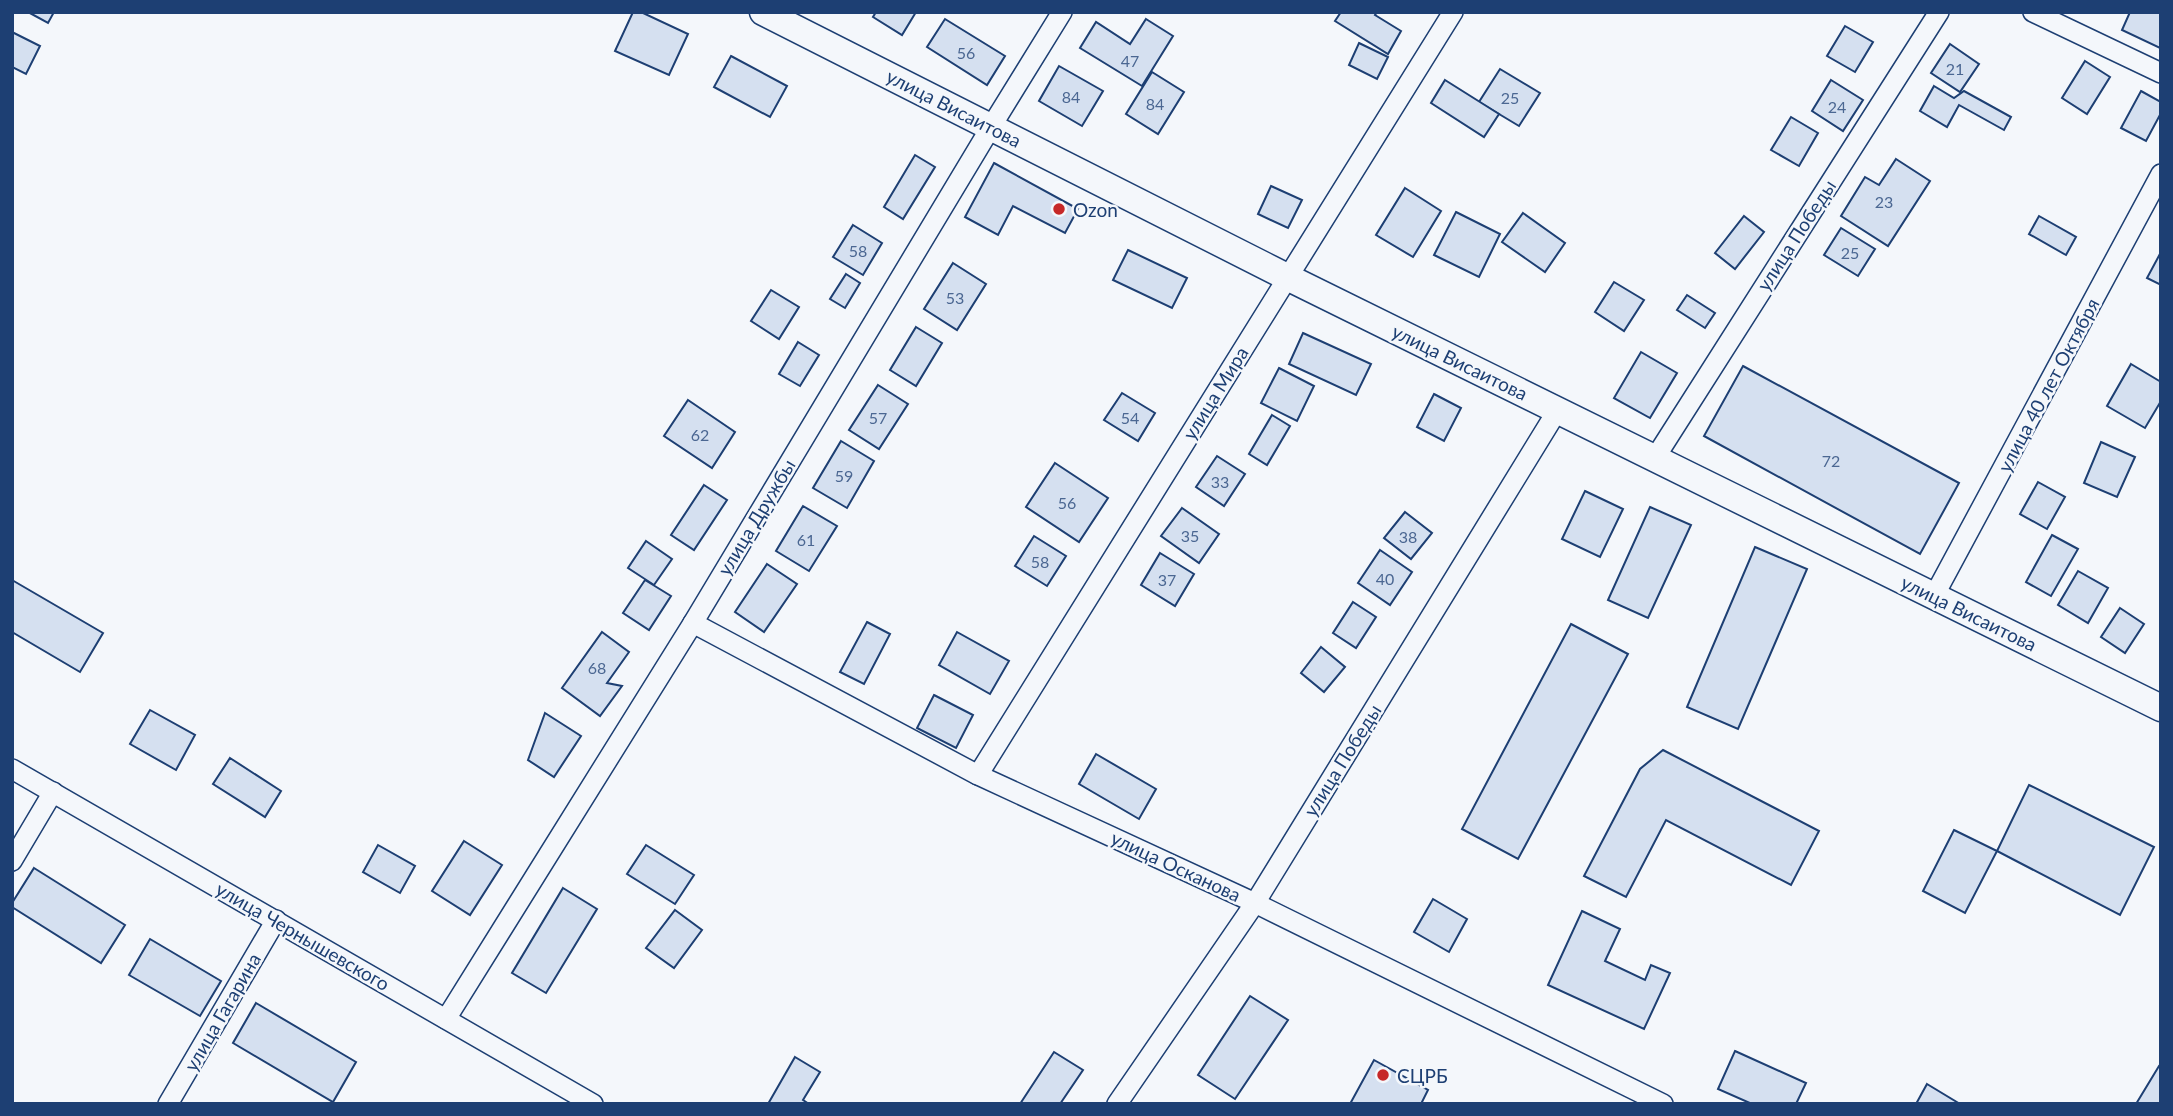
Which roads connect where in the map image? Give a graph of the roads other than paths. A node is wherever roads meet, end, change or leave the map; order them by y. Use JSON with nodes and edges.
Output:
{"nodes":[{"id":1,"x":762,"y":12,"type":"edge"},
{"id":2,"x":1062,"y":12,"type":"edge"},
{"id":3,"x":1452,"y":12,"type":"edge"},
{"id":4,"x":1938,"y":12,"type":"edge"},
{"id":5,"x":2033,"y":12,"type":"edge"},
{"id":6,"x":2161,"y":73,"type":"edge"},
{"id":7,"x":991,"y":127,"type":"junction"},
{"id":8,"x":2161,"y":174,"type":"edge"},
{"id":9,"x":1287,"y":276,"type":"junction"},
{"id":10,"x":1557,"y":411,"type":"junction"},
{"id":11,"x":1654,"y":458,"type":"junction"},
{"id":12,"x":1934,"y":596,"type":"junction"},
{"id":13,"x":692,"y":623,"type":"junction"},
{"id":14,"x":2161,"y":708,"type":"edge"},
{"id":15,"x":12,"y":769,"type":"edge"},
{"id":16,"x":978,"y":775,"type":"junction"},
{"id":17,"x":52,"y":792,"type":"junction"},
{"id":18,"x":12,"y":862,"type":"edge"},
{"id":19,"x":1255,"y":903,"type":"junction"},
{"id":20,"x":276,"y":920,"type":"junction"},
{"id":21,"x":446,"y":1018,"type":"junction"},
{"id":22,"x":168,"y":1104,"type":"edge"},
{"id":23,"x":593,"y":1104,"type":"edge"},
{"id":24,"x":1118,"y":1104,"type":"edge"},
{"id":25,"x":1663,"y":1104,"type":"edge"}],
"edges":[{"from":1,"to":7,"type":"street","name":"улица Висаитова"},
{"from":2,"to":7,"type":"street","name":"улица Дружбы"},
{"from":3,"to":9,"type":"street","name":"улица Мира"},
{"from":4,"to":11,"type":"street","name":"улица Победы"},
{"from":5,"to":6,"type":"street"},
{"from":7,"to":9,"type":"street","name":"улица Висаитова"},
{"from":7,"to":13,"type":"street","name":"улица Дружбы"},
{"from":8,"to":12,"type":"street","name":"улица 40 лет Октября"},
{"from":9,"to":10,"type":"street","name":"улица Висаитова"},
{"from":9,"to":16,"type":"street","name":"улица Мира"},
{"from":10,"to":11,"type":"street","name":"улица Висаитова"},
{"from":10,"to":19,"type":"street","name":"улица Победы"},
{"from":11,"to":12,"type":"street","name":"улица Висаитова"},
{"from":12,"to":14,"type":"street","name":"улица Висаитова"},
{"from":13,"to":16,"type":"street","name":"улица Осканова"},
{"from":13,"to":21,"type":"street","name":"улица Дружбы"},
{"from":15,"to":17,"type":"street","name":"улица Чернышевского"},
{"from":16,"to":19,"type":"street","name":"улица Осканова"},
{"from":17,"to":18,"type":"street"},
{"from":17,"to":20,"type":"street","name":"улица Чернышевского"},
{"from":19,"to":24,"type":"street","name":"улица Победы"},
{"from":19,"to":25,"type":"street","name":"улица Осканова"},
{"from":20,"to":21,"type":"street","name":"улица Чернышевского"},
{"from":20,"to":22,"type":"street","name":"улица Гагарина"},
{"from":21,"to":23,"type":"street","name":"улица Чернышевского"}]}
